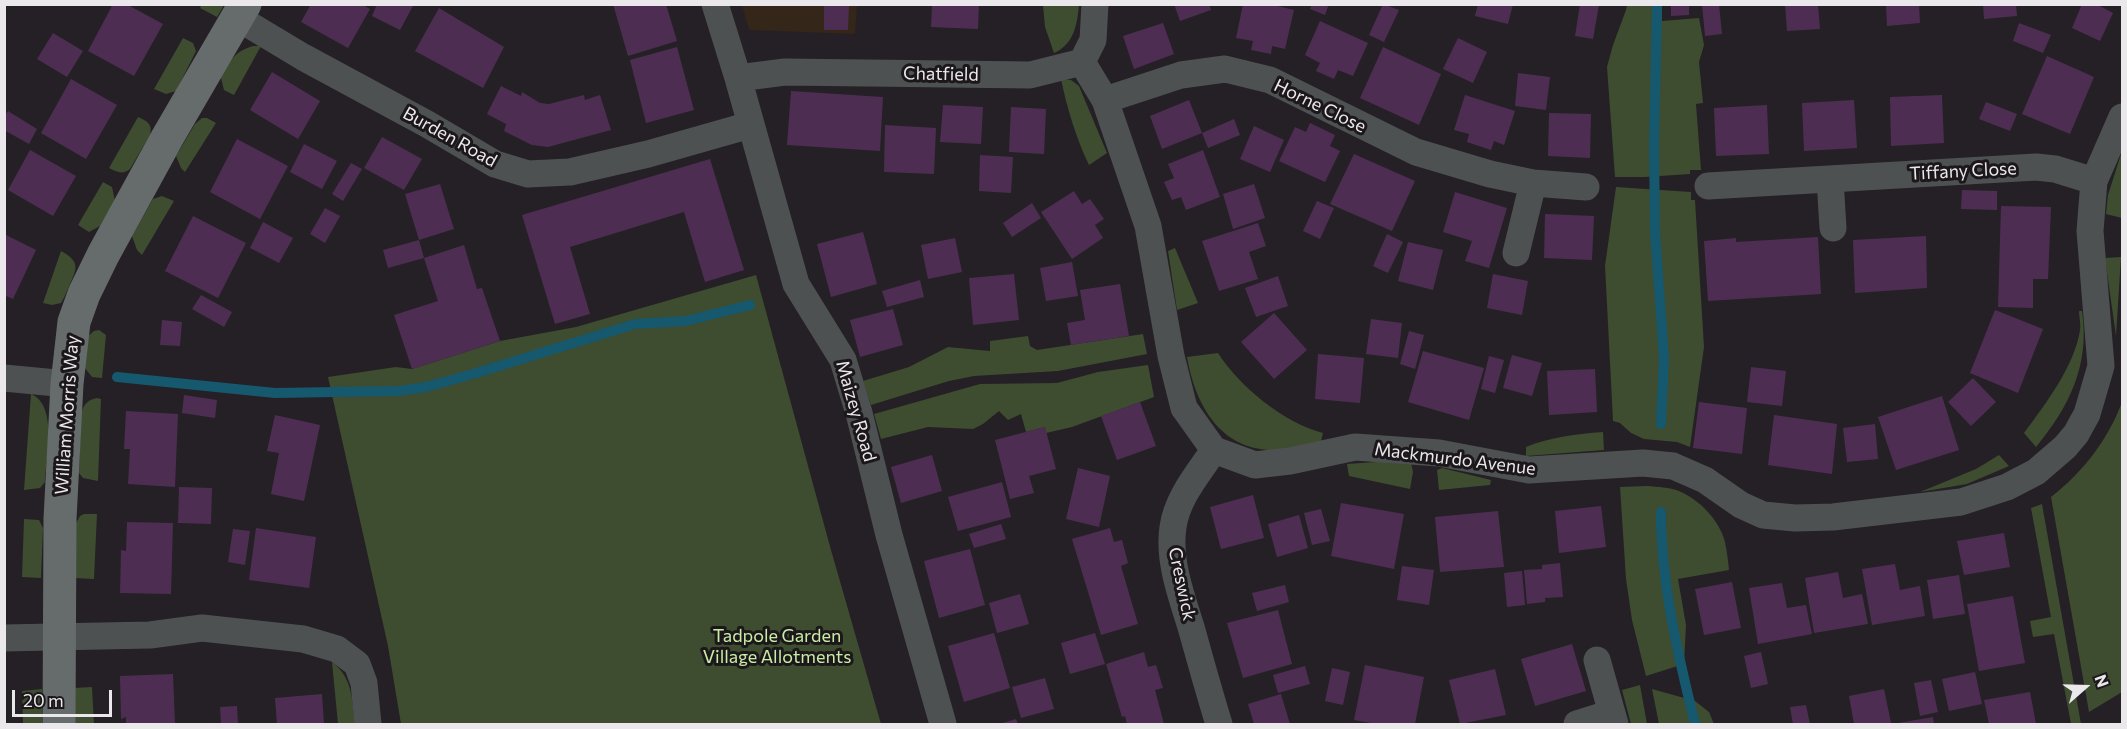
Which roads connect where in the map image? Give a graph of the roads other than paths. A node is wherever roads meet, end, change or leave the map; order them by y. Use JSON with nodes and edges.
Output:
{"nodes":[{"id":1,"x":714,"y":4,"type":"edge"},
{"id":2,"x":1095,"y":4,"type":"edge"},
{"id":3,"x":241,"y":11,"type":"edge"},
{"id":4,"x":1082,"y":62,"type":"junction"},
{"id":5,"x":738,"y":78,"type":"junction"},
{"id":6,"x":1105,"y":100,"type":"junction"},
{"id":7,"x":2122,"y":117,"type":"edge"},
{"id":8,"x":750,"y":124,"type":"junction"},
{"id":9,"x":1830,"y":179,"type":"junction"},
{"id":10,"x":2094,"y":181,"type":"junction"},
{"id":11,"x":1533,"y":183,"type":"junction"},
{"id":12,"x":1708,"y":186,"type":"dead end"},
{"id":13,"x":1586,"y":187,"type":"dead end"},
{"id":14,"x":1833,"y":228,"type":"dead end"},
{"id":15,"x":1516,"y":253,"type":"dead end"},
{"id":16,"x":2112,"y":366,"type":"edge"},
{"id":17,"x":4,"y":378,"type":"edge"},
{"id":18,"x":67,"y":384,"type":"junction"},
{"id":19,"x":1214,"y":450,"type":"junction"},
{"id":20,"x":58,"y":637,"type":"junction"},
{"id":21,"x":4,"y":638,"type":"edge"},
{"id":22,"x":1597,"y":660,"type":"dead end"},
{"id":23,"x":1614,"y":719,"type":"edge"},
{"id":24,"x":59,"y":724,"type":"edge"},
{"id":25,"x":368,"y":724,"type":"edge"},
{"id":26,"x":943,"y":724,"type":"edge"},
{"id":27,"x":1219,"y":724,"type":"edge"},
{"id":28,"x":1577,"y":724,"type":"edge"}],
"edges":[{"from":1,"to":5,"type":"street","name":"Maizey Road"},
{"from":2,"to":4,"type":"street"},
{"from":3,"to":8,"type":"street","name":"Burden Road"},
{"from":3,"to":18,"type":"street","name":"William Morris Way"},
{"from":4,"to":5,"type":"street","name":"Chatfield"},
{"from":4,"to":6,"type":"street"},
{"from":5,"to":8,"type":"street","name":"Maizey Road"},
{"from":6,"to":11,"type":"street","name":"Horne Close"},
{"from":6,"to":19,"type":"street"},
{"from":7,"to":10,"type":"street","name":"Mackmurdo Avenue"},
{"from":8,"to":26,"type":"street","name":"Maizey Road"},
{"from":9,"to":10,"type":"street","name":"Tiffany Close"},
{"from":9,"to":12,"type":"street","name":"Tiffany Close"},
{"from":9,"to":14,"type":"street"},
{"from":10,"to":16,"type":"street","name":"Mackmurdo Avenue"},
{"from":11,"to":13,"type":"street","name":"Horne Close"},
{"from":11,"to":15,"type":"street"},
{"from":16,"to":19,"type":"street","name":"Mackmurdo Avenue"},
{"from":17,"to":18,"type":"street"},
{"from":18,"to":20,"type":"street","name":"William Morris Way"},
{"from":19,"to":27,"type":"street","name":"Creswick"},
{"from":20,"to":21,"type":"street"},
{"from":20,"to":24,"type":"street","name":"William Morris Way"},
{"from":20,"to":25,"type":"street"},
{"from":22,"to":23,"type":"street"},
{"from":23,"to":28,"type":"street"}]}
